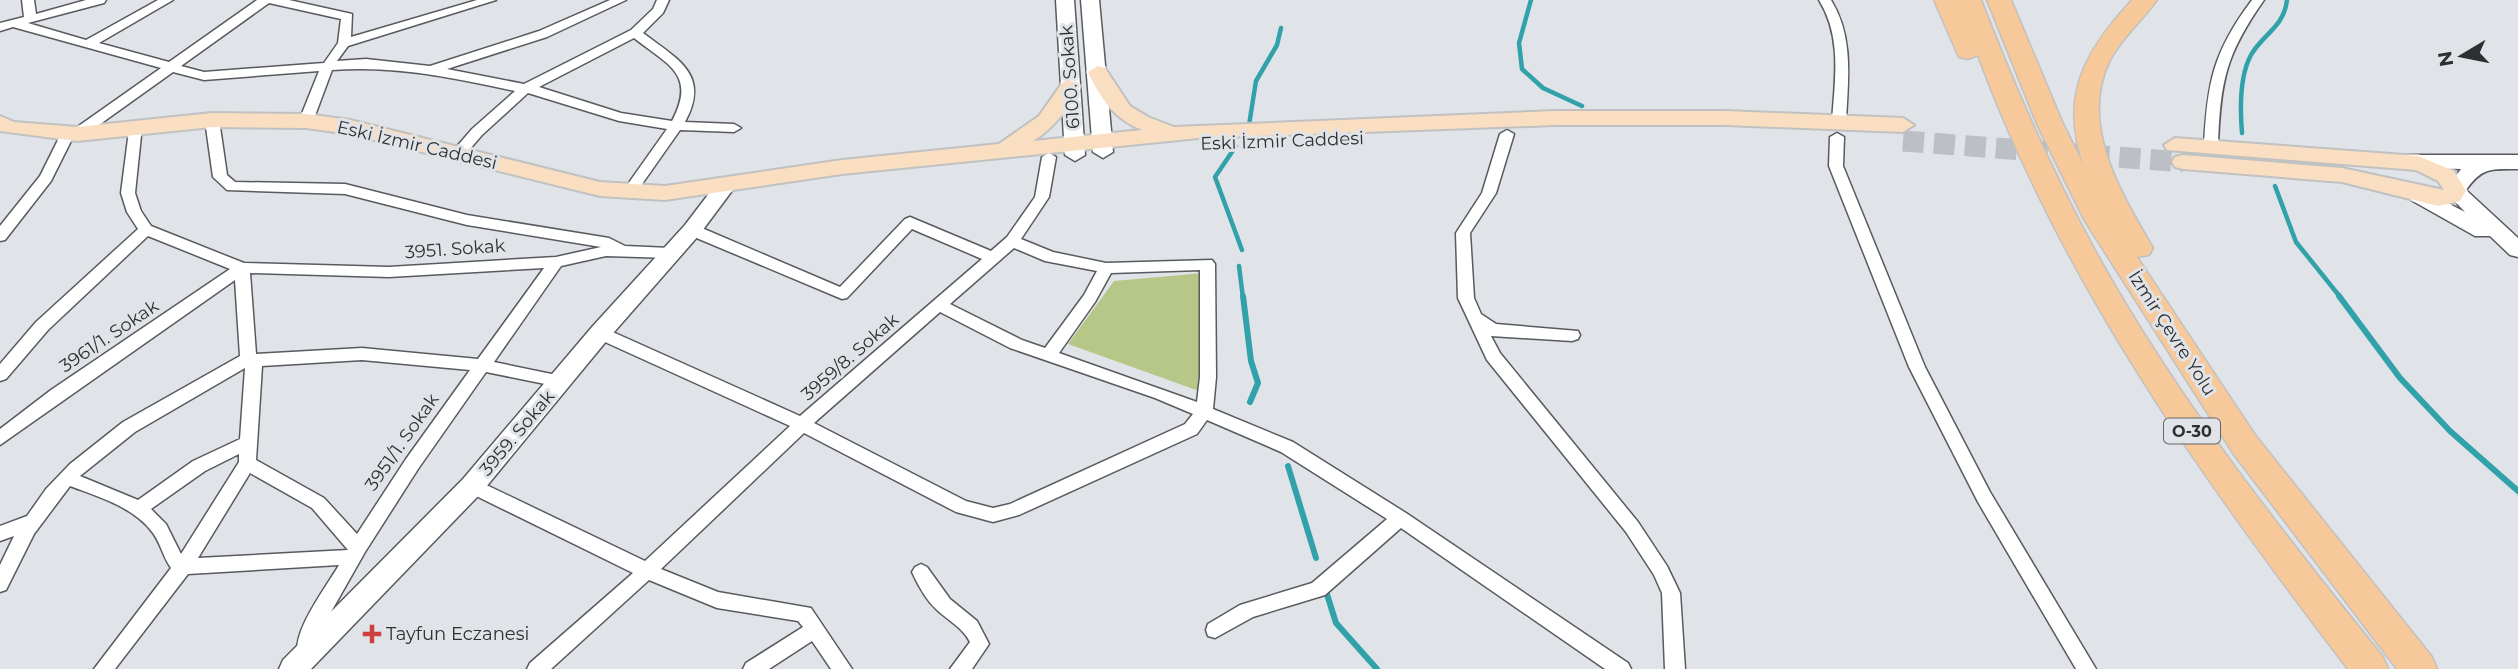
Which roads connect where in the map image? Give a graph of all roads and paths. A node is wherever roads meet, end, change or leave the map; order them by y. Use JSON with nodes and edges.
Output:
{"nodes":[{"id":1,"x":100,"y":0,"type":"edge"},
{"id":2,"x":167,"y":0,"type":"edge"},
{"id":3,"x":264,"y":0,"type":"edge"},
{"id":4,"x":273,"y":0,"type":"edge"},
{"id":5,"x":490,"y":0,"type":"edge"},
{"id":6,"x":620,"y":0,"type":"edge"},
{"id":7,"x":663,"y":0,"type":"edge"},
{"id":8,"x":1065,"y":0,"type":"edge"},
{"id":9,"x":1090,"y":0,"type":"edge"},
{"id":10,"x":1825,"y":0,"type":"edge"},
{"id":11,"x":1946,"y":0,"type":"edge"},
{"id":12,"x":1969,"y":0,"type":"edge"},
{"id":13,"x":1999,"y":0,"type":"edge"},
{"id":14,"x":2144,"y":0,"type":"edge"},
{"id":15,"x":2258,"y":0,"type":"edge"},
{"id":16,"x":32,"y":1,"type":"edge"},
{"id":17,"x":30,"y":19,"type":"junction"},
{"id":18,"x":6,"y":25,"type":"edge"},
{"id":19,"x":635,"y":33,"type":"junction"},
{"id":20,"x":344,"y":43,"type":"junction"},
{"id":21,"x":86,"y":46,"type":"junction"},
{"id":22,"x":327,"y":66,"type":"junction"},
{"id":23,"x":167,"y":67,"type":"junction"},
{"id":24,"x":432,"y":70,"type":"junction"},
{"id":25,"x":1098,"y":72,"type":"junction"},
{"id":26,"x":1070,"y":86,"type":"junction"},
{"id":27,"x":525,"y":89,"type":"junction"},
{"id":28,"x":212,"y":120,"type":"junction"},
{"id":29,"x":306,"y":121,"type":"junction"},
{"id":30,"x":135,"y":126,"type":"junction"},
{"id":31,"x":677,"y":126,"type":"junction"},
{"id":32,"x":734,"y":128,"type":"dead end"},
{"id":33,"x":3,"y":129,"type":"edge"},
{"id":34,"x":1838,"y":129,"type":"junction"},
{"id":35,"x":72,"y":133,"type":"junction"},
{"id":36,"x":1181,"y":133,"type":"junction"},
{"id":37,"x":1903,"y":133,"type":"tunnel mouth"},
{"id":38,"x":1507,"y":134,"type":"junction"},
{"id":39,"x":1103,"y":146,"type":"junction"},
{"id":40,"x":2211,"y":148,"type":"junction"},
{"id":41,"x":1075,"y":149,"type":"junction"},
{"id":42,"x":976,"y":153,"type":"junction"},
{"id":43,"x":458,"y":154,"type":"junction"},
{"id":44,"x":1049,"y":157,"type":"junction"},
{"id":45,"x":2408,"y":162,"type":"junction"},
{"id":46,"x":2490,"y":162,"type":"junction"},
{"id":47,"x":2518,"y":162,"type":"edge"},
{"id":48,"x":2041,"y":176,"type":"junction"},
{"id":49,"x":630,"y":191,"type":"junction"},
{"id":50,"x":722,"y":191,"type":"junction"},
{"id":51,"x":2455,"y":191,"type":"junction"},
{"id":52,"x":2418,"y":195,"type":"junction"},
{"id":53,"x":146,"y":230,"type":"junction"},
{"id":54,"x":692,"y":230,"type":"junction"},
{"id":55,"x":0,"y":236,"type":"edge"},
{"id":56,"x":1012,"y":241,"type":"junction"},
{"id":57,"x":626,"y":251,"type":"junction"},
{"id":58,"x":2518,"y":251,"type":"edge"},
{"id":59,"x":670,"y":253,"type":"junction"},
{"id":60,"x":990,"y":257,"type":"junction"},
{"id":61,"x":556,"y":262,"type":"junction"},
{"id":62,"x":242,"y":268,"type":"junction"},
{"id":63,"x":1106,"y":268,"type":"junction"},
{"id":64,"x":937,"y":304,"type":"junction"},
{"id":65,"x":1474,"y":316,"type":"junction"},
{"id":66,"x":600,"y":333,"type":"junction"},
{"id":67,"x":1572,"y":335,"type":"dead end"},
{"id":68,"x":2181,"y":347,"type":"junction"},
{"id":69,"x":1048,"y":355,"type":"junction"},
{"id":70,"x":251,"y":360,"type":"junction"},
{"id":71,"x":481,"y":365,"type":"junction"},
{"id":72,"x":0,"y":375,"type":"edge"},
{"id":73,"x":560,"y":381,"type":"junction"},
{"id":74,"x":1204,"y":412,"type":"junction"},
{"id":75,"x":802,"y":424,"type":"junction"},
{"id":76,"x":0,"y":438,"type":"edge"},
{"id":77,"x":249,"y":442,"type":"junction"},
{"id":78,"x":247,"y":463,"type":"junction"},
{"id":79,"x":68,"y":478,"type":"junction"},
{"id":80,"x":472,"y":486,"type":"junction"},
{"id":81,"x":138,"y":509,"type":"junction"},
{"id":82,"x":1400,"y":518,"type":"junction"},
{"id":83,"x":32,"y":521,"type":"junction"},
{"id":84,"x":0,"y":534,"type":"edge"},
{"id":85,"x":354,"y":552,"type":"junction"},
{"id":86,"x":183,"y":566,"type":"junction"},
{"id":87,"x":647,"y":571,"type":"junction"},
{"id":88,"x":921,"y":572,"type":"dead end"},
{"id":89,"x":0,"y":584,"type":"edge"},
{"id":90,"x":814,"y":630,"type":"junction"},
{"id":91,"x":1215,"y":630,"type":"dead end"},
{"id":92,"x":300,"y":663,"type":"edge"},
{"id":93,"x":104,"y":669,"type":"edge"},
{"id":94,"x":537,"y":669,"type":"edge"},
{"id":95,"x":753,"y":669,"type":"edge"},
{"id":96,"x":842,"y":669,"type":"edge"},
{"id":97,"x":960,"y":669,"type":"edge"},
{"id":98,"x":1621,"y":669,"type":"edge"},
{"id":99,"x":1675,"y":669,"type":"edge"},
{"id":100,"x":2086,"y":669,"type":"edge"},
{"id":101,"x":2370,"y":669,"type":"edge"},
{"id":102,"x":2419,"y":669,"type":"edge"}],
"edges":[{"from":1,"to":17,"type":"street"},
{"from":2,"to":21,"type":"street"},
{"from":3,"to":23,"type":"street"},
{"from":4,"to":20,"type":"street"},
{"from":5,"to":20,"type":"street"},
{"from":6,"to":24,"type":"street"},
{"from":7,"to":19,"type":"street"},
{"from":8,"to":26,"type":"street","name":"6100. Sokak"},
{"from":9,"to":25,"type":"street","name":"6100. Sokak"},
{"from":10,"to":34,"type":"street"},
{"from":11,"to":48,"type":"highway"},
{"from":12,"to":48,"type":"highway","name":"İzmir Çevre Yolu","number":"O-30"},
{"from":13,"to":68,"type":"highway","name":"İzmir Çevre Yolu","number":"O-30"},
{"from":14,"to":68,"type":"highway"},
{"from":15,"to":40,"type":"street"},
{"from":16,"to":17,"type":"street"},
{"from":17,"to":18,"type":"street"},
{"from":18,"to":21,"type":"street"},
{"from":19,"to":27,"type":"street"},
{"from":19,"to":31,"type":"street"},
{"from":20,"to":22,"type":"street"},
{"from":21,"to":23,"type":"street"},
{"from":22,"to":23,"type":"street"},
{"from":22,"to":24,"type":"street"},
{"from":22,"to":29,"type":"street"},
{"from":23,"to":35,"type":"street"},
{"from":24,"to":27,"type":"street"},
{"from":25,"to":36,"type":"main road"},
{"from":25,"to":39,"type":"street","name":"6100. Sokak"},
{"from":26,"to":41,"type":"street","name":"6100. Sokak"},
{"from":26,"to":42,"type":"main road"},
{"from":27,"to":31,"type":"street"},
{"from":27,"to":43,"type":"street"},
{"from":28,"to":29,"type":"main road","name":"Eski İzmir Caddesi"},
{"from":28,"to":30,"type":"main road","name":"Eski İzmir Caddesi"},
{"from":28,"to":57,"type":"street"},
{"from":29,"to":43,"type":"main road","name":"Eski İzmir Caddesi"},
{"from":30,"to":35,"type":"main road","name":"Eski İzmir Caddesi"},
{"from":30,"to":53,"type":"street"},
{"from":31,"to":32,"type":"street"},
{"from":31,"to":49,"type":"street"},
{"from":33,"to":35,"type":"main road","name":"Eski İzmir Caddesi"},
{"from":34,"to":36,"type":"main road","name":"Eski İzmir Caddesi"},
{"from":34,"to":37,"type":"main road","name":"Eski İzmir Caddesi"},
{"from":34,"to":38,"type":"main road","name":"Eski İzmir Caddesi"},
{"from":34,"to":100,"type":"street"},
{"from":35,"to":55,"type":"street"},
{"from":36,"to":39,"type":"main road","name":"Eski İzmir Caddesi"},
{"from":38,"to":39,"type":"main road","name":"Eski İzmir Caddesi"},
{"from":38,"to":65,"type":"street"},
{"from":39,"to":41,"type":"main road","name":"Eski İzmir Caddesi"},
{"from":40,"to":45,"type":"main road"},
{"from":40,"to":52,"type":"main road"},
{"from":41,"to":42,"type":"main road","name":"Eski İzmir Caddesi"},
{"from":41,"to":44,"type":"main road","name":"Eski İzmir Caddesi"},
{"from":42,"to":50,"type":"main road","name":"Eski İzmir Caddesi"},
{"from":43,"to":49,"type":"main road","name":"Eski İzmir Caddesi"},
{"from":44,"to":50,"type":"main road","name":"Eski İzmir Caddesi"},
{"from":44,"to":56,"type":"street","name":"3959/8. Sokak"},
{"from":45,"to":46,"type":"street"},
{"from":45,"to":51,"type":"main road"},
{"from":45,"to":52,"type":"main road"},
{"from":46,"to":47,"type":"street"},
{"from":46,"to":51,"type":"street"},
{"from":48,"to":101,"type":"highway","name":"İzmir Çevre Yolu","number":"O-30"},
{"from":49,"to":50,"type":"main road","name":"Eski İzmir Caddesi"},
{"from":50,"to":54,"type":"street","name":"3959. Sokak"},
{"from":51,"to":52,"type":"main road"},
{"from":51,"to":58,"type":"street"},
{"from":52,"to":58,"type":"street"},
{"from":53,"to":62,"type":"street"},
{"from":53,"to":72,"type":"street"},
{"from":54,"to":59,"type":"street","name":"3959. Sokak"},
{"from":54,"to":60,"type":"street"},
{"from":56,"to":60,"type":"street","name":"3959/8. Sokak"},
{"from":56,"to":63,"type":"street"},
{"from":57,"to":59,"type":"street","name":"3951. Sokak"},
{"from":57,"to":61,"type":"street","name":"3951. Sokak"},
{"from":59,"to":66,"type":"street","name":"3959. Sokak"},
{"from":60,"to":64,"type":"street","name":"3959/8. Sokak"},
{"from":61,"to":62,"type":"street","name":"3951. Sokak"},
{"from":61,"to":71,"type":"street","name":"3951/1. Sokak"},
{"from":62,"to":70,"type":"street"},
{"from":62,"to":76,"type":"street","name":"3961/1. Sokak"},
{"from":63,"to":69,"type":"street"},
{"from":63,"to":74,"type":"street"},
{"from":64,"to":69,"type":"street"},
{"from":64,"to":75,"type":"street","name":"3959/8. Sokak"},
{"from":65,"to":67,"type":"street"},
{"from":65,"to":99,"type":"street"},
{"from":66,"to":73,"type":"street","name":"3959. Sokak"},
{"from":66,"to":75,"type":"street"},
{"from":68,"to":102,"type":"highway","name":"İzmir Çevre Yolu","number":"O-30"},
{"from":69,"to":74,"type":"street"},
{"from":70,"to":71,"type":"street"},
{"from":70,"to":77,"type":"street"},
{"from":70,"to":79,"type":"street"},
{"from":71,"to":73,"type":"street"},
{"from":71,"to":85,"type":"street","name":"3951/1. Sokak"},
{"from":73,"to":80,"type":"street","name":"3959. Sokak"},
{"from":74,"to":75,"type":"street"},
{"from":74,"to":82,"type":"street"},
{"from":75,"to":87,"type":"street","name":"3959/8. Sokak"},
{"from":77,"to":78,"type":"street"},
{"from":77,"to":81,"type":"street"},
{"from":78,"to":85,"type":"street"},
{"from":78,"to":86,"type":"street"},
{"from":79,"to":81,"type":"street"},
{"from":79,"to":83,"type":"street"},
{"from":80,"to":87,"type":"street"},
{"from":80,"to":92,"type":"street","name":"3959. Sokak"},
{"from":81,"to":86,"type":"street"},
{"from":82,"to":91,"type":"street"},
{"from":82,"to":98,"type":"street"},
{"from":83,"to":84,"type":"street"},
{"from":83,"to":89,"type":"street"},
{"from":85,"to":86,"type":"street"},
{"from":85,"to":92,"type":"street","name":"3951/1. Sokak"},
{"from":86,"to":93,"type":"street"},
{"from":87,"to":90,"type":"street"},
{"from":87,"to":94,"type":"street","name":"3959/8. Sokak"},
{"from":88,"to":97,"type":"street"},
{"from":90,"to":95,"type":"street"},
{"from":90,"to":96,"type":"street"}]}
